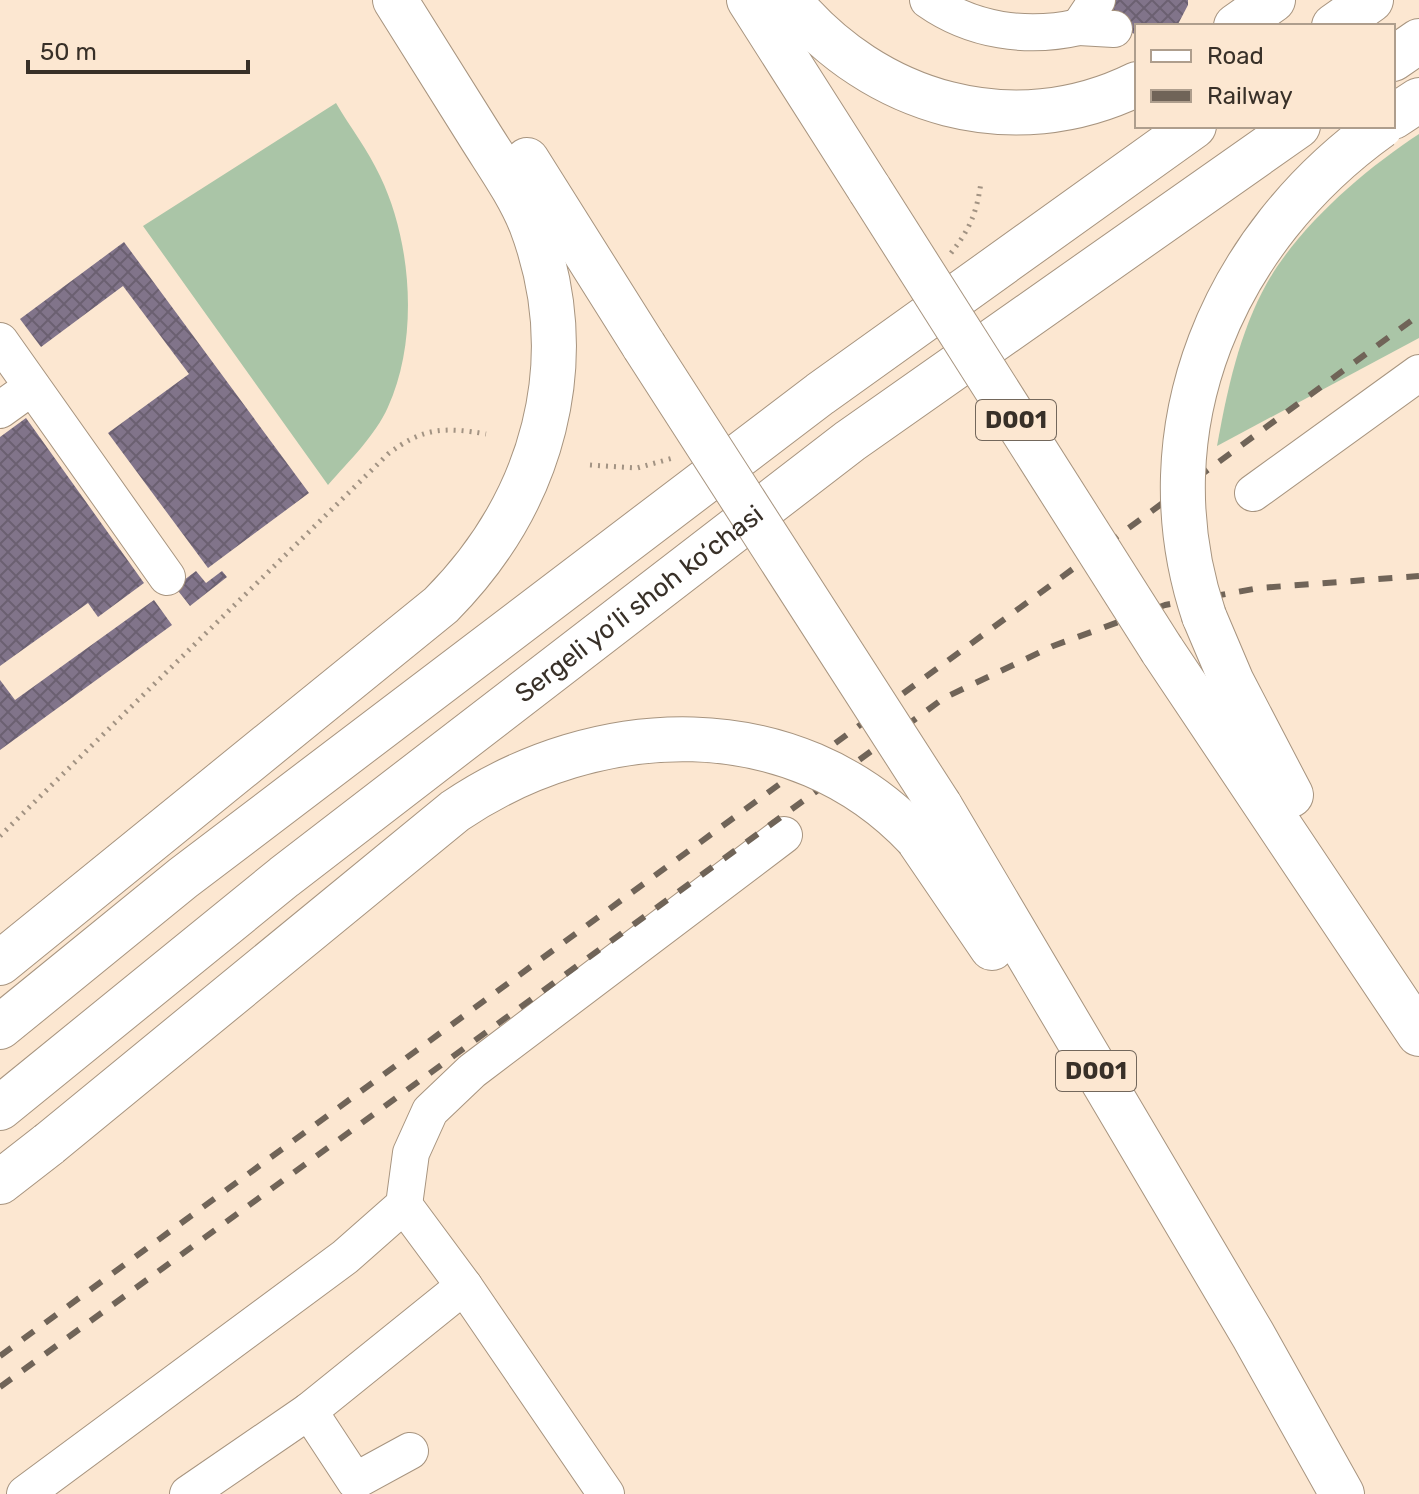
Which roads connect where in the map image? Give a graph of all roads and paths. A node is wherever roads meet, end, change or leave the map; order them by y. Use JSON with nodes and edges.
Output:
{"nodes":[{"id":1,"x":395,"y":0,"type":"edge"},
{"id":2,"x":417,"y":0,"type":"edge"},
{"id":3,"x":749,"y":0,"type":"edge"},
{"id":4,"x":789,"y":0,"type":"edge"},
{"id":5,"x":928,"y":0,"type":"edge"},
{"id":6,"x":1273,"y":0,"type":"edge"},
{"id":7,"x":1371,"y":0,"type":"edge"},
{"id":8,"x":1098,"y":14,"type":"edge"},
{"id":9,"x":1239,"y":24,"type":"edge"},
{"id":10,"x":1337,"y":24,"type":"edge"},
{"id":11,"x":1419,"y":41,"type":"edge"},
{"id":12,"x":1395,"y":58,"type":"edge"},
{"id":13,"x":1135,"y":85,"type":"edge"},
{"id":14,"x":1191,"y":128,"type":"edge"},
{"id":15,"x":1295,"y":128,"type":"edge"},
{"id":16,"x":1380,"y":128,"type":"edge"},
{"id":17,"x":0,"y":341,"type":"edge"},
{"id":18,"x":1419,"y":373,"type":"edge"},
{"id":19,"x":32,"y":387,"type":"junction"},
{"id":20,"x":0,"y":410,"type":"edge"},
{"id":21,"x":486,"y":434,"type":"dead end"},
{"id":22,"x":1253,"y":493,"type":"dead end"},
{"id":23,"x":167,"y":577,"type":"dead end"},
{"id":24,"x":928,"y":822,"type":"junction"},
{"id":25,"x":784,"y":835,"type":"dead end"},
{"id":26,"x":0,"y":836,"type":"edge"},
{"id":27,"x":0,"y":963,"type":"edge"},
{"id":28,"x":0,"y":1027,"type":"edge"},
{"id":29,"x":1416,"y":1028,"type":"edge"},
{"id":30,"x":0,"y":1108,"type":"edge"},
{"id":31,"x":0,"y":1182,"type":"edge"},
{"id":32,"x":404,"y":1205,"type":"junction"},
{"id":33,"x":464,"y":1286,"type":"junction"},
{"id":34,"x":309,"y":1411,"type":"junction"},
{"id":35,"x":410,"y":1451,"type":"dead end"},
{"id":36,"x":25,"y":1494,"type":"edge"},
{"id":37,"x":188,"y":1494,"type":"edge"},
{"id":38,"x":606,"y":1494,"type":"edge"},
{"id":39,"x":1342,"y":1494,"type":"edge"}],
"edges":[{"from":1,"to":27,"type":"main road"},
{"from":2,"to":24,"type":"main road","bridge":true},
{"from":3,"to":29,"type":"main road","number":"D001","bridge":true},
{"from":4,"to":13,"type":"main road"},
{"from":5,"to":8,"type":"street"},
{"from":6,"to":9,"type":"main road"},
{"from":7,"to":10,"type":"main road"},
{"from":11,"to":12,"type":"main road"},
{"from":14,"to":28,"type":"main road"},
{"from":15,"to":30,"type":"main road","name":"Sergeli yo‘li shoh ko‘chasi"},
{"from":16,"to":29,"type":"main road","bridge":true},
{"from":17,"to":19,"type":"street"},
{"from":18,"to":22,"type":"street"},
{"from":19,"to":20,"type":"street"},
{"from":19,"to":23,"type":"street"},
{"from":21,"to":26,"type":"path"},
{"from":24,"to":31,"type":"main road","bridge":true},
{"from":24,"to":39,"type":"main road"},
{"from":25,"to":32,"type":"street"},
{"from":32,"to":33,"type":"street"},
{"from":32,"to":36,"type":"street"},
{"from":33,"to":34,"type":"street"},
{"from":33,"to":38,"type":"street"},
{"from":34,"to":35,"type":"street"},
{"from":34,"to":37,"type":"street"}]}
